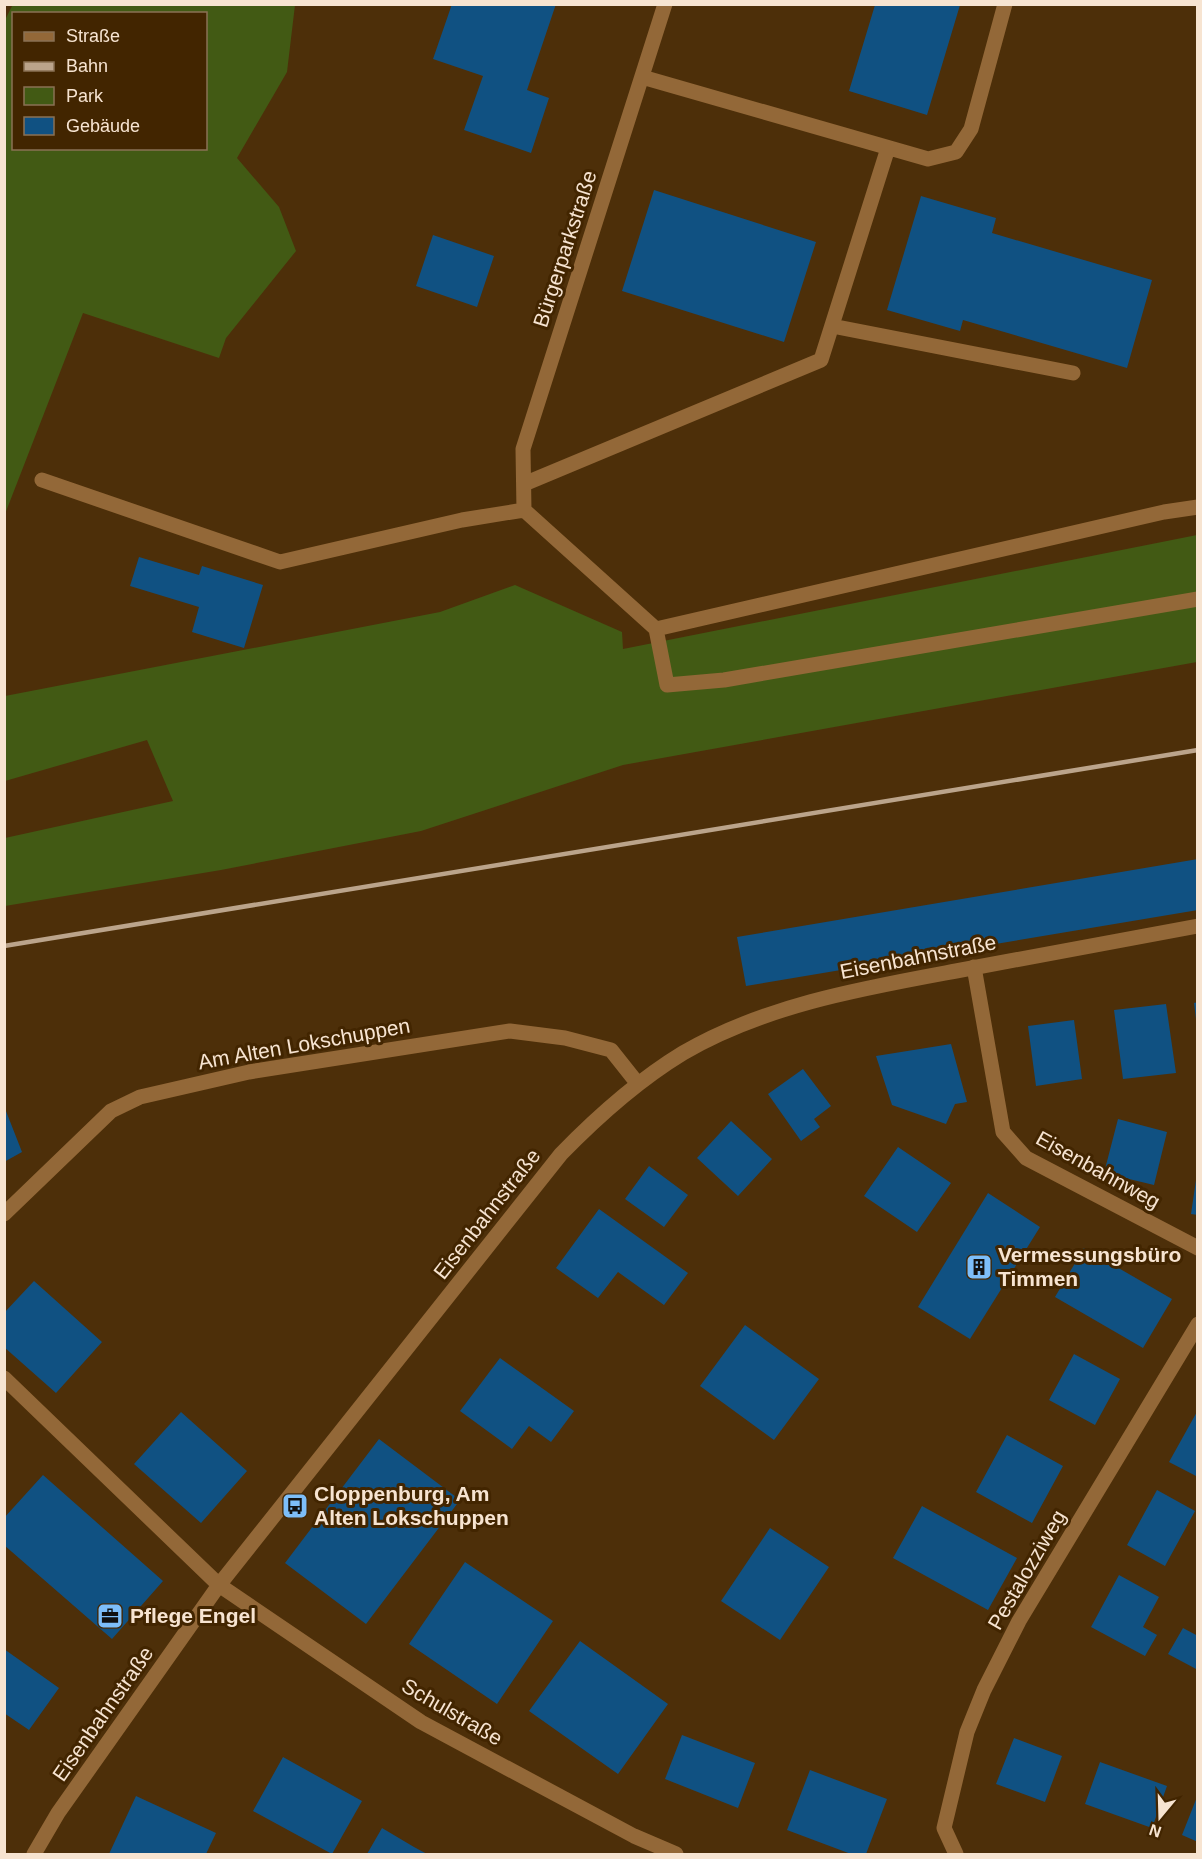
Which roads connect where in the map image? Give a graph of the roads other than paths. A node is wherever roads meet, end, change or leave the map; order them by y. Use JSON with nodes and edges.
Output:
{"nodes":[{"id":1,"x":665,"y":4,"type":"edge"},
{"id":2,"x":1005,"y":4,"type":"edge"},
{"id":3,"x":642,"y":77,"type":"junction"},
{"id":4,"x":888,"y":148,"type":"junction"},
{"id":5,"x":832,"y":326,"type":"junction"},
{"id":6,"x":1073,"y":373,"type":"dead end"},
{"id":7,"x":42,"y":480,"type":"dead end"},
{"id":8,"x":524,"y":484,"type":"junction"},
{"id":9,"x":1197,"y":507,"type":"edge"},
{"id":10,"x":524,"y":510,"type":"junction"},
{"id":11,"x":1197,"y":599,"type":"edge"},
{"id":12,"x":656,"y":629,"type":"junction"},
{"id":13,"x":1197,"y":926,"type":"edge"},
{"id":14,"x":974,"y":967,"type":"junction"},
{"id":15,"x":638,"y":1084,"type":"junction"},
{"id":16,"x":4,"y":1214,"type":"edge"},
{"id":17,"x":1197,"y":1248,"type":"edge"},
{"id":18,"x":1197,"y":1324,"type":"edge"},
{"id":19,"x":4,"y":1378,"type":"edge"},
{"id":20,"x":219,"y":1585,"type":"junction"},
{"id":21,"x":34,"y":1854,"type":"edge"},
{"id":22,"x":676,"y":1854,"type":"edge"},
{"id":23,"x":956,"y":1854,"type":"edge"}],
"edges":[{"from":1,"to":3,"type":"street","name":"Bürgerparkstraße"},
{"from":2,"to":4,"type":"street"},
{"from":3,"to":4,"type":"street"},
{"from":3,"to":8,"type":"street","name":"Bürgerparkstraße"},
{"from":4,"to":5,"type":"street"},
{"from":5,"to":6,"type":"street"},
{"from":5,"to":8,"type":"street"},
{"from":7,"to":10,"type":"street"},
{"from":8,"to":10,"type":"street","name":"Bürgerparkstraße"},
{"from":9,"to":12,"type":"street"},
{"from":10,"to":12,"type":"street"},
{"from":11,"to":12,"type":"street"},
{"from":13,"to":14,"type":"street","name":"Eisenbahnstraße"},
{"from":14,"to":15,"type":"street","name":"Eisenbahnstraße"},
{"from":14,"to":17,"type":"street","name":"Eisenbahnweg"},
{"from":15,"to":16,"type":"street","name":"Am Alten Lokschuppen"},
{"from":15,"to":20,"type":"street","name":"Eisenbahnstraße"},
{"from":18,"to":23,"type":"street","name":"Pestalozziweg"},
{"from":19,"to":20,"type":"street"},
{"from":20,"to":21,"type":"street","name":"Eisenbahnstraße"},
{"from":20,"to":22,"type":"street","name":"Schulstraße"}]}
